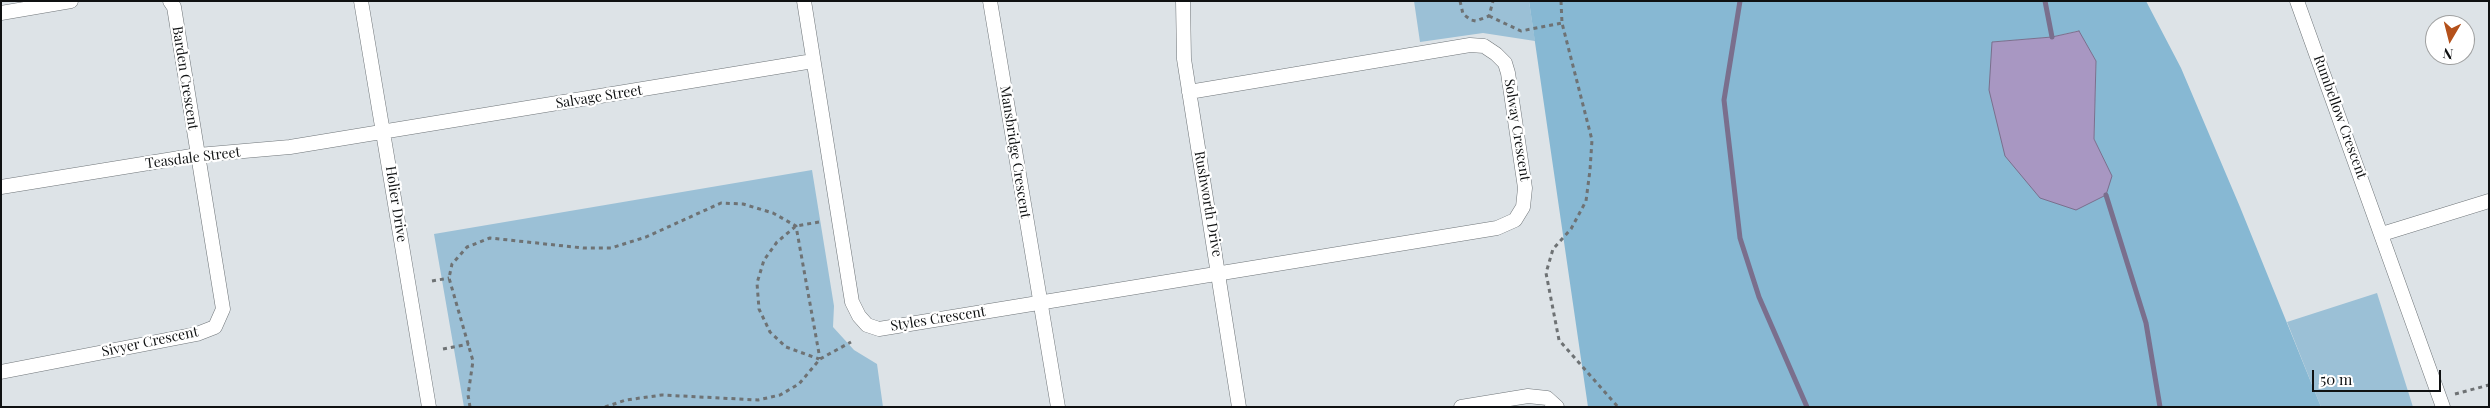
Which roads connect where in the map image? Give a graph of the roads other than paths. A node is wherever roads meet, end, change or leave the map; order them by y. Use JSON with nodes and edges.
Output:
{"nodes":[{"id":1,"x":71,"y":1,"type":"edge"},
{"id":2,"x":170,"y":1,"type":"edge"},
{"id":3,"x":361,"y":1,"type":"edge"},
{"id":4,"x":804,"y":1,"type":"edge"},
{"id":5,"x":990,"y":1,"type":"edge"},
{"id":6,"x":1183,"y":1,"type":"edge"},
{"id":7,"x":2297,"y":1,"type":"edge"},
{"id":8,"x":1,"y":13,"type":"edge"},
{"id":9,"x":813,"y":61,"type":"junction"},
{"id":10,"x":1189,"y":92,"type":"junction"},
{"id":11,"x":384,"y":132,"type":"junction"},
{"id":12,"x":198,"y":156,"type":"junction"},
{"id":13,"x":1,"y":187,"type":"edge"},
{"id":14,"x":2489,"y":202,"type":"edge"},
{"id":15,"x":2382,"y":234,"type":"junction"},
{"id":16,"x":1220,"y":273,"type":"junction"},
{"id":17,"x":1040,"y":302,"type":"junction"},
{"id":18,"x":1,"y":372,"type":"edge"},
{"id":19,"x":429,"y":407,"type":"edge"},
{"id":20,"x":1058,"y":407,"type":"edge"},
{"id":21,"x":1239,"y":407,"type":"edge"},
{"id":22,"x":1461,"y":407,"type":"edge"},
{"id":23,"x":1557,"y":407,"type":"edge"},
{"id":24,"x":2443,"y":407,"type":"edge"}],
"edges":[{"from":1,"to":8,"type":"street"},
{"from":2,"to":12,"type":"street","name":"Barden Crescent"},
{"from":3,"to":11,"type":"street","name":"Holier Drive"},
{"from":4,"to":9,"type":"street","name":"Styles Crescent"},
{"from":5,"to":17,"type":"street","name":"Mansbridge Crescent"},
{"from":6,"to":10,"type":"street","name":"Rushworth Drive"},
{"from":7,"to":15,"type":"street","name":"Rumbellow Crescent"},
{"from":9,"to":11,"type":"street","name":"Salvage Street"},
{"from":9,"to":17,"type":"street","name":"Styles Crescent"},
{"from":10,"to":16,"type":"street","name":"Rushworth Drive"},
{"from":10,"to":16,"type":"street","name":"Solway Crescent"},
{"from":11,"to":12,"type":"street","name":"Teasdale Street"},
{"from":11,"to":19,"type":"street","name":"Holier Drive"},
{"from":12,"to":13,"type":"street","name":"Teasdale Street"},
{"from":12,"to":18,"type":"street","name":"Sivyer Crescent"},
{"from":14,"to":15,"type":"street"},
{"from":15,"to":24,"type":"street","name":"Rumbellow Crescent"},
{"from":16,"to":17,"type":"street","name":"Styles Crescent"},
{"from":16,"to":21,"type":"street","name":"Rushworth Drive"},
{"from":17,"to":20,"type":"street","name":"Mansbridge Crescent"},
{"from":22,"to":23,"type":"street"}]}
